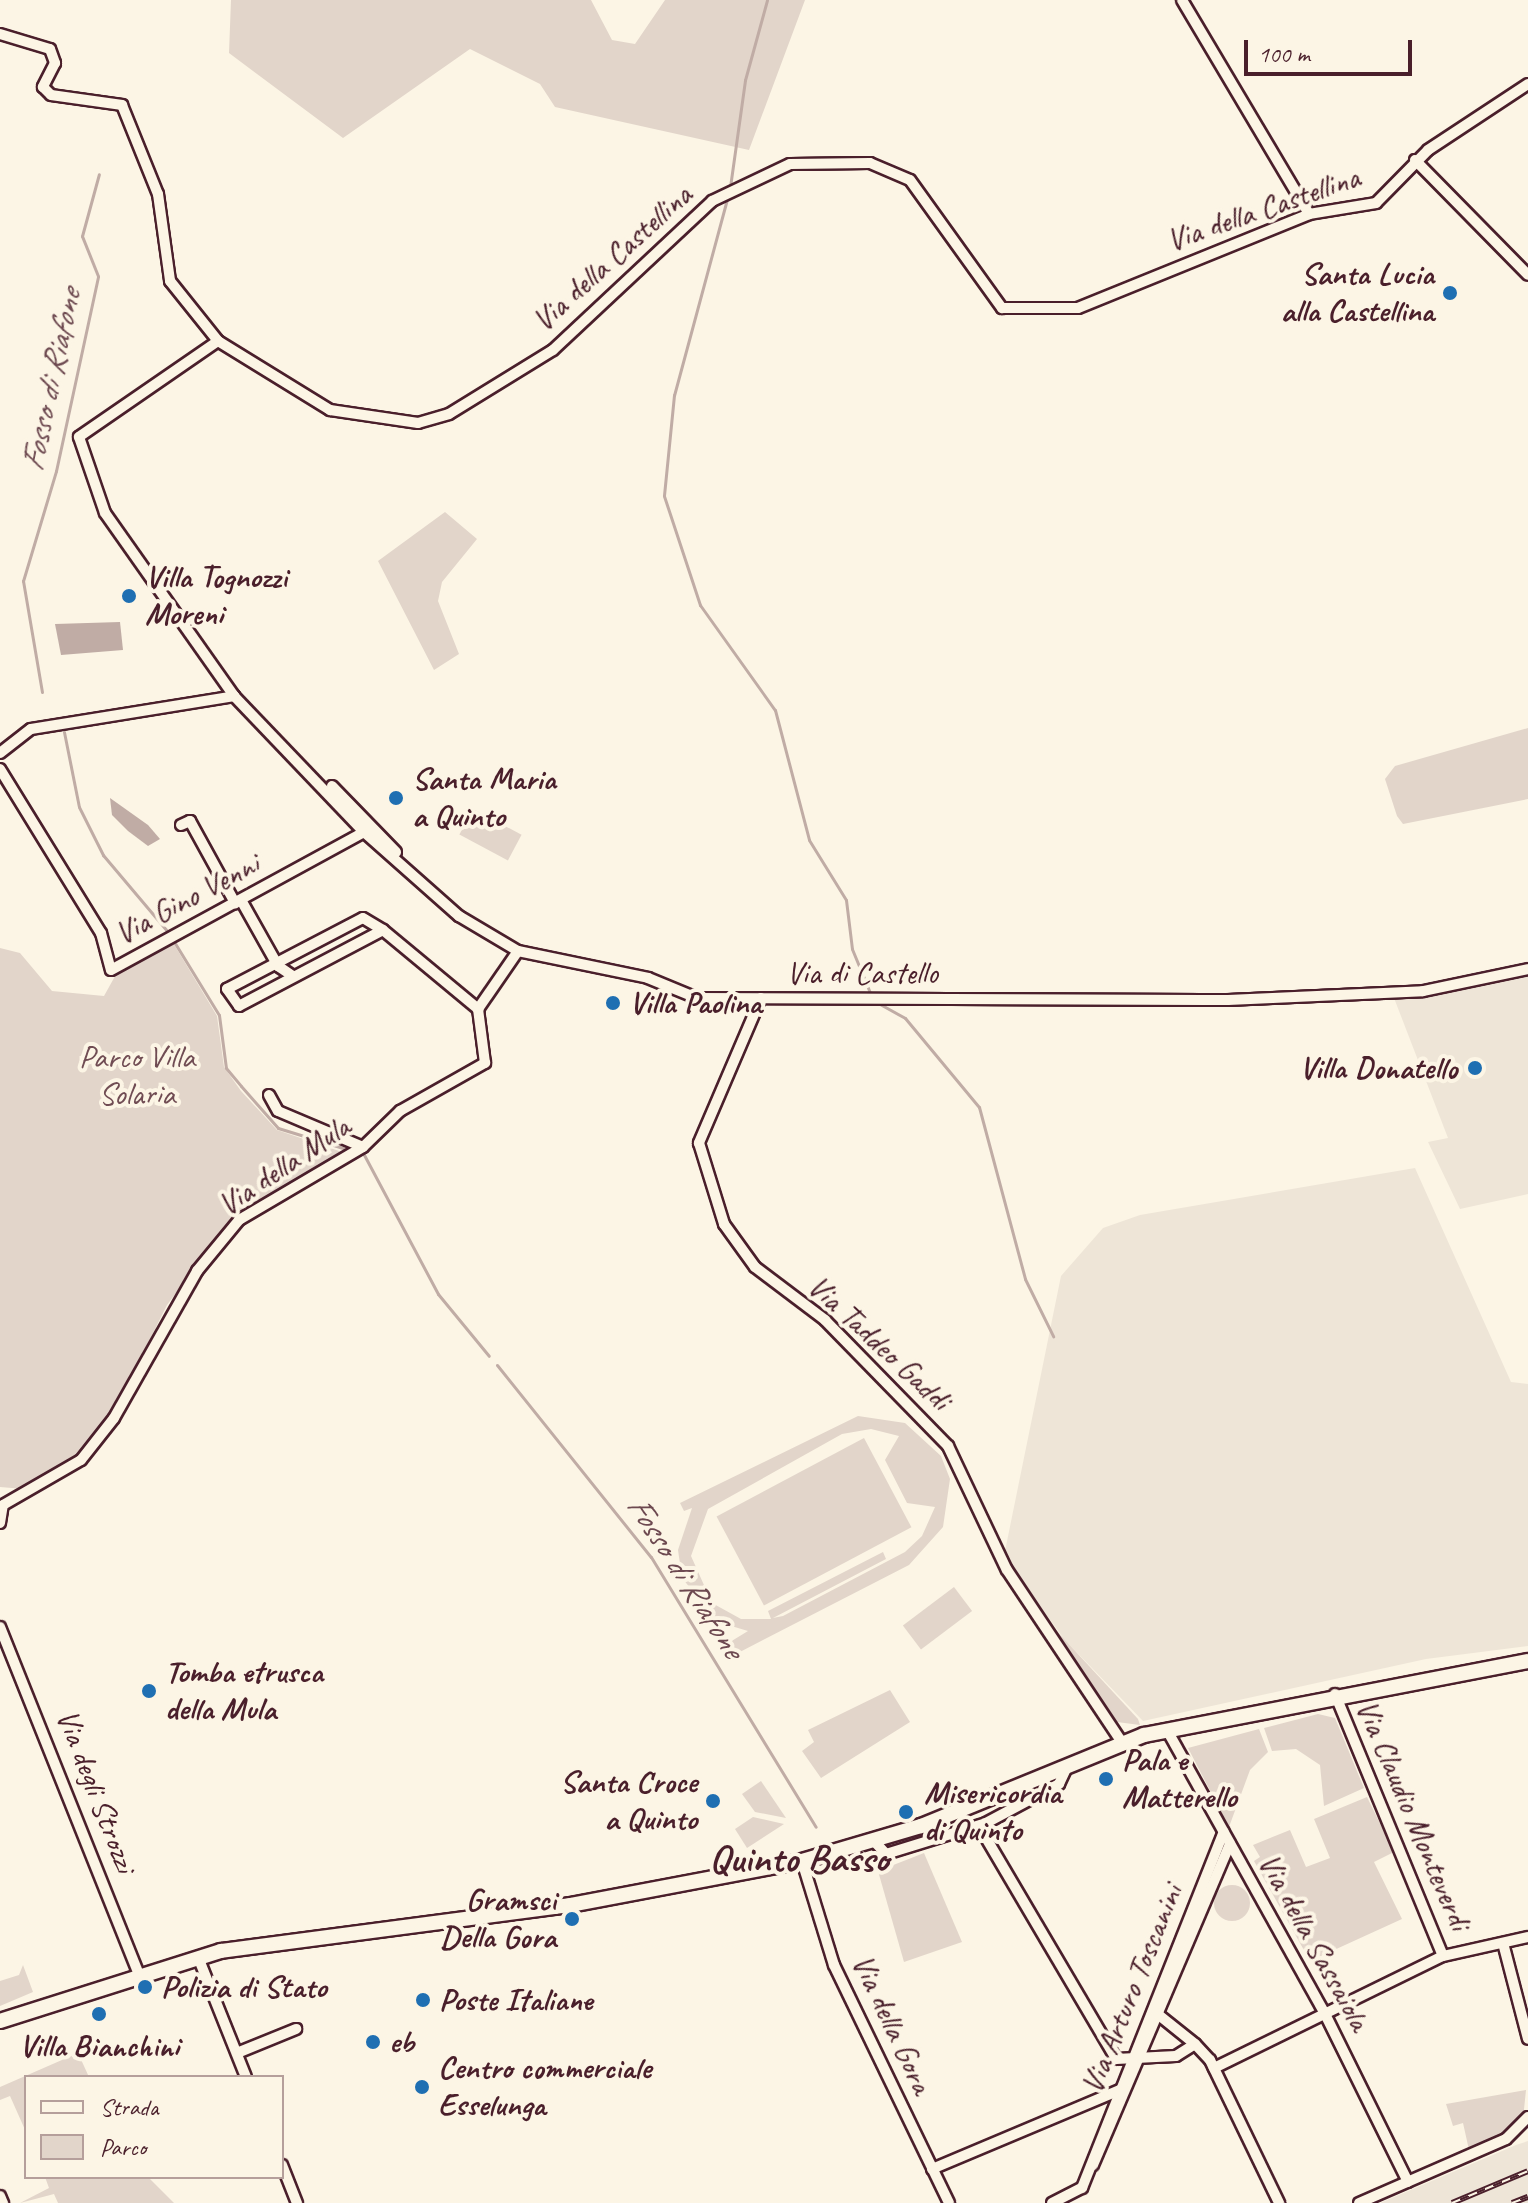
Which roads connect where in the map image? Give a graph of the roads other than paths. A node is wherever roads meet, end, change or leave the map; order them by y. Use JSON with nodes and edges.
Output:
{"nodes":[{"id":1,"x":1182,"y":0,"type":"edge"},
{"id":2,"x":0,"y":34,"type":"edge"},
{"id":3,"x":1528,"y":84,"type":"edge"},
{"id":4,"x":1415,"y":160,"type":"junction"},
{"id":5,"x":1309,"y":214,"type":"junction"},
{"id":6,"x":1528,"y":275,"type":"edge"},
{"id":7,"x":218,"y":341,"type":"junction"},
{"id":8,"x":234,"y":696,"type":"junction"},
{"id":9,"x":1,"y":748,"type":"edge"},
{"id":10,"x":0,"y":769,"type":"edge"},
{"id":11,"x":315,"y":777,"type":"junction"},
{"id":12,"x":188,"y":822,"type":"dead end"},
{"id":13,"x":364,"y":832,"type":"junction"},
{"id":14,"x":423,"y":885,"type":"junction"},
{"id":15,"x":238,"y":902,"type":"junction"},
{"id":16,"x":383,"y":930,"type":"junction"},
{"id":17,"x":518,"y":951,"type":"junction"},
{"id":18,"x":276,"y":961,"type":"junction"},
{"id":19,"x":1528,"y":969,"type":"edge"},
{"id":20,"x":293,"y":976,"type":"junction"},
{"id":21,"x":761,"y":998,"type":"junction"},
{"id":22,"x":478,"y":1009,"type":"junction"},
{"id":23,"x":269,"y":1095,"type":"dead end"},
{"id":24,"x":363,"y":1147,"type":"junction"},
{"id":25,"x":2,"y":1505,"type":"edge"},
{"id":26,"x":0,"y":1523,"type":"edge"},
{"id":27,"x":0,"y":1627,"type":"edge"},
{"id":28,"x":1528,"y":1661,"type":"edge"},
{"id":29,"x":1335,"y":1694,"type":"junction"},
{"id":30,"x":1106,"y":1720,"type":"junction"},
{"id":31,"x":1167,"y":1730,"type":"junction"},
{"id":32,"x":1123,"y":1744,"type":"junction"},
{"id":33,"x":1106,"y":1750,"type":"junction"},
{"id":34,"x":1068,"y":1765,"type":"junction"},
{"id":35,"x":979,"y":1826,"type":"junction"},
{"id":36,"x":1224,"y":1832,"type":"junction"},
{"id":37,"x":873,"y":1840,"type":"junction"},
{"id":38,"x":1230,"y":1844,"type":"junction"},
{"id":39,"x":802,"y":1861,"type":"junction"},
{"id":40,"x":1528,"y":1937,"type":"edge"},
{"id":41,"x":1503,"y":1943,"type":"junction"},
{"id":42,"x":1443,"y":1956,"type":"junction"},
{"id":43,"x":198,"y":1957,"type":"junction"},
{"id":44,"x":139,"y":1975,"type":"junction"},
{"id":45,"x":1325,"y":2014,"type":"junction"},
{"id":46,"x":1160,"y":2016,"type":"junction"},
{"id":47,"x":0,"y":2021,"type":"edge"},
{"id":48,"x":296,"y":2029,"type":"dead end"},
{"id":49,"x":1528,"y":2039,"type":"edge"},
{"id":50,"x":1195,"y":2044,"type":"junction"},
{"id":51,"x":237,"y":2053,"type":"junction"},
{"id":52,"x":1131,"y":2061,"type":"junction"},
{"id":53,"x":1214,"y":2068,"type":"junction"},
{"id":54,"x":245,"y":2075,"type":"edge"},
{"id":55,"x":1120,"y":2090,"type":"junction"},
{"id":56,"x":1527,"y":2119,"type":"edge"},
{"id":57,"x":1092,"y":2166,"type":"junction"},
{"id":58,"x":932,"y":2169,"type":"junction"},
{"id":59,"x":284,"y":2170,"type":"edge"},
{"id":60,"x":1408,"y":2182,"type":"junction"},
{"id":61,"x":0,"y":2196,"type":"edge"},
{"id":62,"x":3,"y":2203,"type":"edge"},
{"id":63,"x":297,"y":2203,"type":"edge"},
{"id":64,"x":949,"y":2203,"type":"edge"},
{"id":65,"x":1052,"y":2203,"type":"edge"},
{"id":66,"x":1279,"y":2203,"type":"edge"},
{"id":67,"x":1359,"y":2203,"type":"edge"}],
"edges":[{"from":1,"to":5,"type":"street"},
{"from":2,"to":7,"type":"street","name":"Via della Castellina"},
{"from":3,"to":4,"type":"street","name":"Via della Castellina"},
{"from":4,"to":5,"type":"street","name":"Via della Castellina"},
{"from":4,"to":6,"type":"street"},
{"from":5,"to":7,"type":"street","name":"Via della Castellina"},
{"from":7,"to":8,"type":"street"},
{"from":8,"to":9,"type":"street"},
{"from":8,"to":11,"type":"street","name":"Via di Castello"},
{"from":10,"to":15,"type":"street","name":"Via Gino Venni"},
{"from":11,"to":13,"type":"street","name":"Via di Castello"},
{"from":11,"to":14,"type":"street"},
{"from":12,"to":15,"type":"street"},
{"from":13,"to":14,"type":"street","name":"Via di Castello"},
{"from":13,"to":15,"type":"street","name":"Via Gino Venni"},
{"from":14,"to":17,"type":"street","name":"Via di Castello"},
{"from":15,"to":18,"type":"street"},
{"from":16,"to":18,"type":"street"},
{"from":16,"to":20,"type":"street"},
{"from":16,"to":22,"type":"street"},
{"from":17,"to":21,"type":"street","name":"Via di Castello"},
{"from":17,"to":22,"type":"street"},
{"from":18,"to":20,"type":"street"},
{"from":18,"to":20,"type":"street"},
{"from":19,"to":21,"type":"street","name":"Via di Castello"},
{"from":21,"to":30,"type":"street","name":"Via Taddeo Gaddi"},
{"from":22,"to":24,"type":"street","name":"Via della Mula"},
{"from":23,"to":24,"type":"street"},
{"from":24,"to":25,"type":"street","name":"Via della Mula"},
{"from":25,"to":26,"type":"street"},
{"from":27,"to":44,"type":"street","name":"Via degli Strozzi"},
{"from":28,"to":29,"type":"main road"},
{"from":29,"to":31,"type":"main road"},
{"from":29,"to":42,"type":"street","name":"Via Claudio Monteverdi"},
{"from":30,"to":32,"type":"street","name":"Via Taddeo Gaddi"},
{"from":30,"to":33,"type":"street","name":"Via Taddeo Gaddi"},
{"from":31,"to":32,"type":"main road"},
{"from":31,"to":36,"type":"street","name":"Via della Sassaiola"},
{"from":32,"to":33,"type":"main road"},
{"from":33,"to":34,"type":"main road"},
{"from":34,"to":35,"type":"street"},
{"from":34,"to":37,"type":"main road"},
{"from":35,"to":37,"type":"street"},
{"from":35,"to":52,"type":"street"},
{"from":36,"to":38,"type":"street","name":"Via della Sassaiola"},
{"from":36,"to":52,"type":"street","name":"Via Arturo Toscanini"},
{"from":37,"to":39,"type":"main road"},
{"from":38,"to":45,"type":"street","name":"Via della Sassaiola"},
{"from":38,"to":46,"type":"street","name":"Via Arturo Toscanini"},
{"from":39,"to":43,"type":"main road"},
{"from":39,"to":58,"type":"street","name":"Via della Gora"},
{"from":40,"to":41,"type":"street"},
{"from":41,"to":42,"type":"street"},
{"from":41,"to":49,"type":"street"},
{"from":42,"to":45,"type":"street"},
{"from":43,"to":44,"type":"main road"},
{"from":43,"to":51,"type":"street"},
{"from":44,"to":47,"type":"main road"},
{"from":45,"to":53,"type":"street"},
{"from":45,"to":60,"type":"street","name":"Via della Sassaiola"},
{"from":46,"to":50,"type":"street","name":"Via Arturo Toscanini"},
{"from":46,"to":52,"type":"street","name":"Via Arturo Toscanini"},
{"from":48,"to":51,"type":"street"},
{"from":50,"to":52,"type":"street","name":"Via Arturo Toscanini"},
{"from":50,"to":53,"type":"street"},
{"from":51,"to":54,"type":"street"},
{"from":52,"to":55,"type":"street","name":"Via Arturo Toscanini"},
{"from":52,"to":57,"type":"street","name":"Via Arturo Toscanini"},
{"from":53,"to":66,"type":"street"},
{"from":55,"to":57,"type":"street","name":"Via Arturo Toscanini"},
{"from":55,"to":58,"type":"street"},
{"from":56,"to":60,"type":"street"},
{"from":57,"to":65,"type":"street","name":"Via Arturo Toscanini"},
{"from":58,"to":64,"type":"street","name":"Via della Gora"},
{"from":59,"to":63,"type":"street"},
{"from":60,"to":67,"type":"street"},
{"from":61,"to":62,"type":"street"}]}
